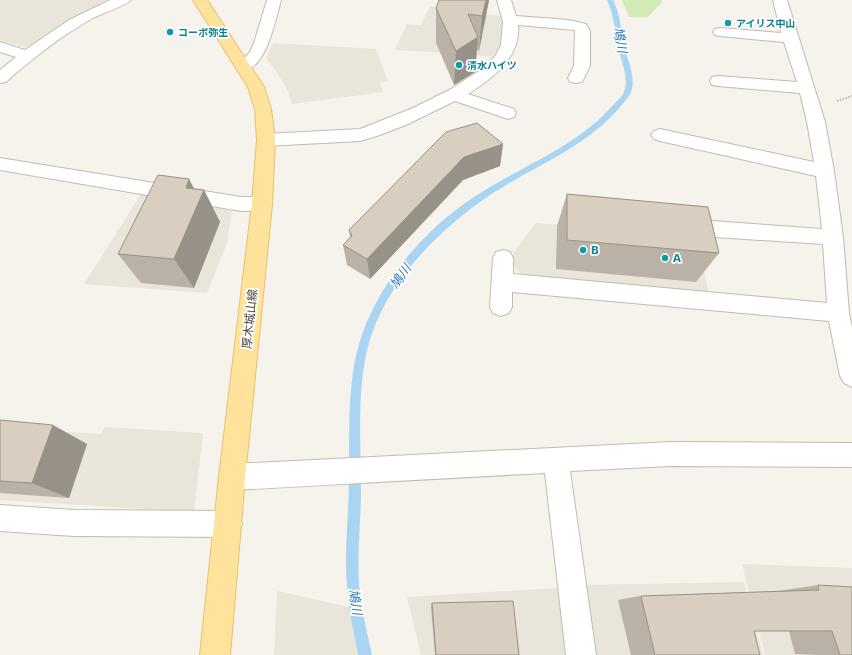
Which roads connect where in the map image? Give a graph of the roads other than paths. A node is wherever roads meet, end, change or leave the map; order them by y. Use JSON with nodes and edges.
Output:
{"nodes":[{"id":1,"x":124,"y":0,"type":"edge"},
{"id":2,"x":200,"y":0,"type":"edge"},
{"id":3,"x":274,"y":0,"type":"edge"},
{"id":4,"x":504,"y":0,"type":"edge"},
{"id":5,"x":780,"y":0,"type":"edge"},
{"id":6,"x":509,"y":20,"type":"junction"},
{"id":7,"x":720,"y":32,"type":"dead end"},
{"id":8,"x":790,"y":38,"type":"junction"},
{"id":9,"x":0,"y":47,"type":"edge"},
{"id":10,"x":27,"y":55,"type":"junction"},
{"id":11,"x":244,"y":67,"type":"junction"},
{"id":12,"x":0,"y":78,"type":"edge"},
{"id":13,"x":576,"y":78,"type":"dead end"},
{"id":14,"x":718,"y":81,"type":"dead end"},
{"id":15,"x":807,"y":88,"type":"junction"},
{"id":16,"x":454,"y":95,"type":"junction"},
{"id":17,"x":508,"y":113,"type":"dead end"},
{"id":18,"x":660,"y":135,"type":"dead end"},
{"id":19,"x":266,"y":140,"type":"junction"},
{"id":20,"x":0,"y":164,"type":"edge"},
{"id":21,"x":825,"y":171,"type":"junction"},
{"id":22,"x":262,"y":204,"type":"junction"},
{"id":23,"x":664,"y":225,"type":"edge"},
{"id":24,"x":833,"y":237,"type":"junction"},
{"id":25,"x":503,"y":258,"type":"dead end"},
{"id":26,"x":502,"y":282,"type":"junction"},
{"id":27,"x":501,"y":307,"type":"dead end"},
{"id":28,"x":838,"y":313,"type":"junction"},
{"id":29,"x":852,"y":376,"type":"edge"},
{"id":30,"x":852,"y":455,"type":"edge"},
{"id":31,"x":556,"y":460,"type":"junction"},
{"id":32,"x":232,"y":477,"type":"junction"},
{"id":33,"x":0,"y":518,"type":"edge"},
{"id":34,"x":229,"y":524,"type":"junction"},
{"id":35,"x":215,"y":655,"type":"edge"},
{"id":36,"x":581,"y":655,"type":"edge"}],
"edges":[{"from":1,"to":10,"type":"street"},
{"from":2,"to":11,"type":"main road","name":"厚木城山線"},
{"from":3,"to":11,"type":"street"},
{"from":4,"to":6,"type":"street"},
{"from":5,"to":8,"type":"street"},
{"from":6,"to":13,"type":"street"},
{"from":6,"to":16,"type":"street"},
{"from":7,"to":8,"type":"street"},
{"from":8,"to":15,"type":"street"},
{"from":9,"to":10,"type":"street"},
{"from":10,"to":12,"type":"street"},
{"from":11,"to":19,"type":"main road","name":"厚木城山線"},
{"from":14,"to":15,"type":"street"},
{"from":15,"to":21,"type":"street"},
{"from":16,"to":17,"type":"street"},
{"from":16,"to":19,"type":"street"},
{"from":18,"to":21,"type":"street"},
{"from":19,"to":22,"type":"main road","name":"厚木城山線"},
{"from":20,"to":22,"type":"street"},
{"from":21,"to":24,"type":"street"},
{"from":22,"to":32,"type":"main road","name":"厚木城山線"},
{"from":23,"to":24,"type":"street"},
{"from":24,"to":28,"type":"street"},
{"from":25,"to":26,"type":"street"},
{"from":26,"to":27,"type":"street"},
{"from":26,"to":28,"type":"street"},
{"from":28,"to":29,"type":"street"},
{"from":30,"to":31,"type":"street"},
{"from":31,"to":32,"type":"street"},
{"from":31,"to":36,"type":"street"},
{"from":32,"to":34,"type":"main road","name":"厚木城山線"},
{"from":33,"to":34,"type":"street"},
{"from":34,"to":35,"type":"main road","name":"厚木城山線"}]}
